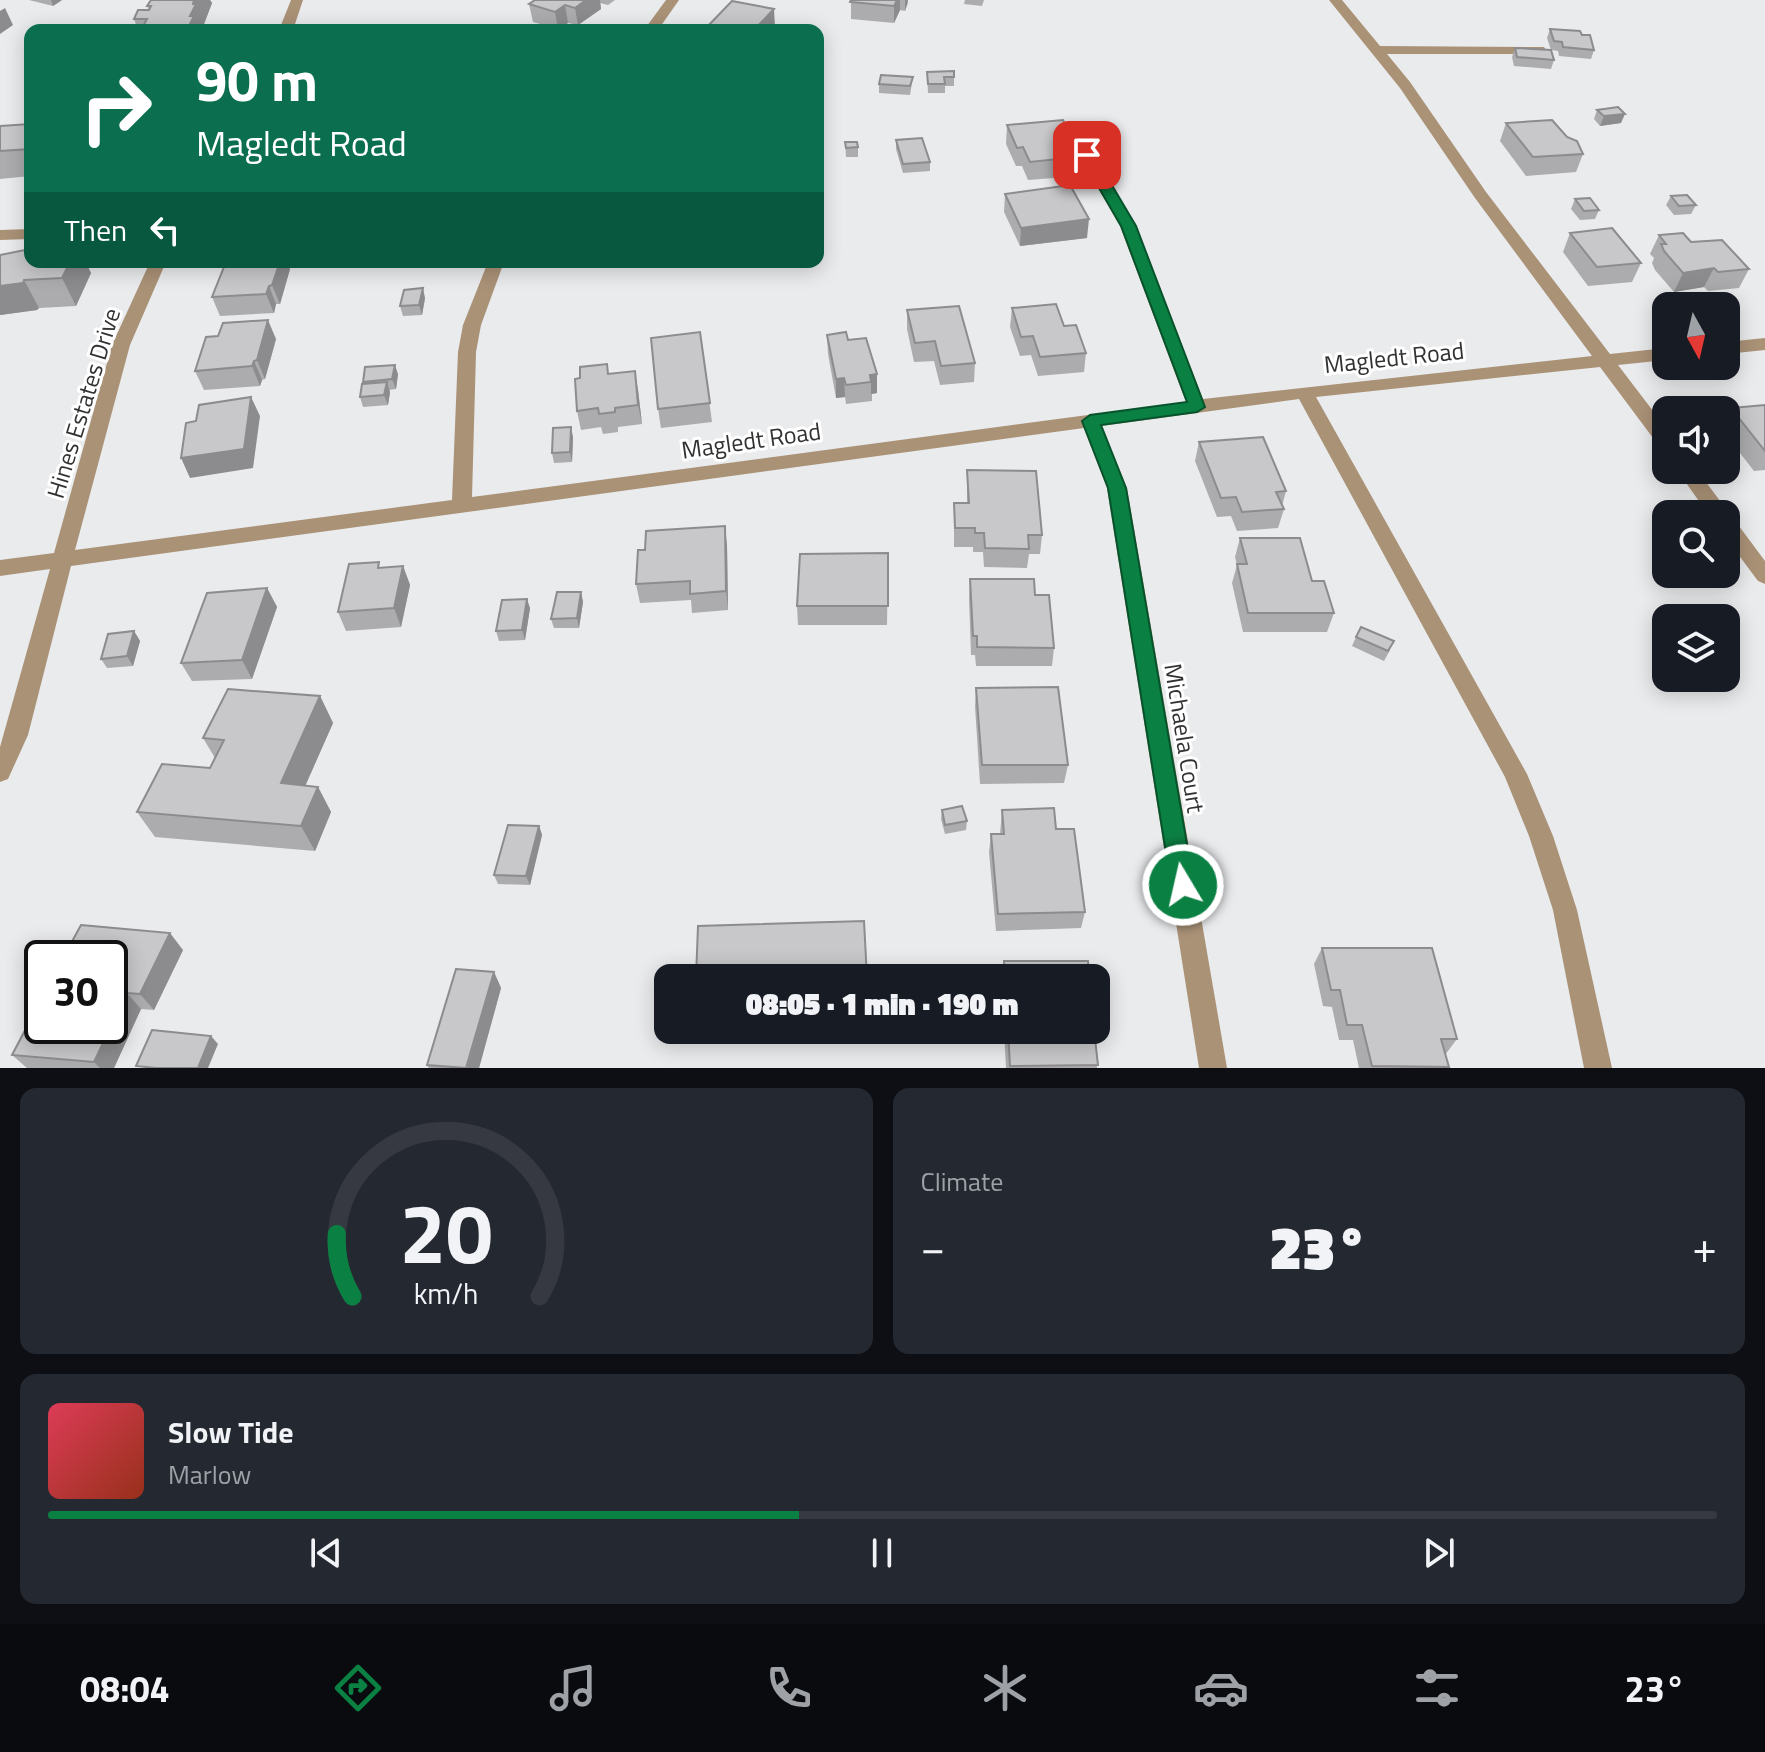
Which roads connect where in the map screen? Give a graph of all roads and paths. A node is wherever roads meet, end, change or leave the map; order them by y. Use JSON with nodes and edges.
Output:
{"nodes":[{"id":1,"x":297,"y":0,"type":"edge"},
{"id":2,"x":673,"y":0,"type":"edge"},
{"id":3,"x":1335,"y":0,"type":"edge"},
{"id":4,"x":288,"y":24,"type":"edge"},
{"id":5,"x":655,"y":24,"type":"edge"},
{"id":6,"x":1377,"y":50,"type":"junction"},
{"id":7,"x":1539,"y":50,"type":"edge"},
{"id":8,"x":1087,"y":155,"type":"dead end"},
{"id":9,"x":24,"y":234,"type":"edge"},
{"id":10,"x":0,"y":235,"type":"edge"},
{"id":11,"x":155,"y":268,"type":"edge"},
{"id":12,"x":494,"y":268,"type":"edge"},
{"id":13,"x":1765,"y":344,"type":"edge"},
{"id":14,"x":1740,"y":347,"type":"edge"},
{"id":15,"x":1652,"y":355,"type":"edge"},
{"id":16,"x":1606,"y":360,"type":"junction"},
{"id":17,"x":1304,"y":392,"type":"junction"},
{"id":18,"x":1197,"y":407,"type":"junction"},
{"id":19,"x":1090,"y":421,"type":"junction"},
{"id":20,"x":1652,"y":422,"type":"edge"},
{"id":21,"x":462,"y":504,"type":"junction"},
{"id":22,"x":1740,"y":542,"type":"edge"},
{"id":23,"x":63,"y":560,"type":"junction"},
{"id":24,"x":0,"y":568,"type":"edge"},
{"id":25,"x":1765,"y":576,"type":"edge"},
{"id":26,"x":0,"y":772,"type":"edge"},
{"id":27,"x":1213,"y":1068,"type":"edge"},
{"id":28,"x":1598,"y":1068,"type":"edge"}],
"edges":[{"from":1,"to":4,"type":"street"},
{"from":2,"to":5,"type":"street"},
{"from":3,"to":6,"type":"street"},
{"from":6,"to":7,"type":"street"},
{"from":6,"to":16,"type":"street"},
{"from":8,"to":18,"type":"street"},
{"from":9,"to":10,"type":"street"},
{"from":11,"to":23,"type":"street","name":"Hines Estates Drive"},
{"from":12,"to":21,"type":"street"},
{"from":13,"to":14,"type":"street"},
{"from":15,"to":16,"type":"street","name":"Magledt Road"},
{"from":16,"to":17,"type":"street","name":"Magledt Road"},
{"from":16,"to":20,"type":"street"},
{"from":17,"to":18,"type":"street","name":"Magledt Road"},
{"from":17,"to":28,"type":"street"},
{"from":18,"to":19,"type":"street","name":"Magledt Road"},
{"from":19,"to":21,"type":"street","name":"Magledt Road"},
{"from":19,"to":27,"type":"street","name":"Michaela Court"},
{"from":21,"to":23,"type":"street","name":"Magledt Road"},
{"from":22,"to":25,"type":"street"},
{"from":23,"to":24,"type":"street","name":"Magledt Road"},
{"from":23,"to":26,"type":"street"}]}
